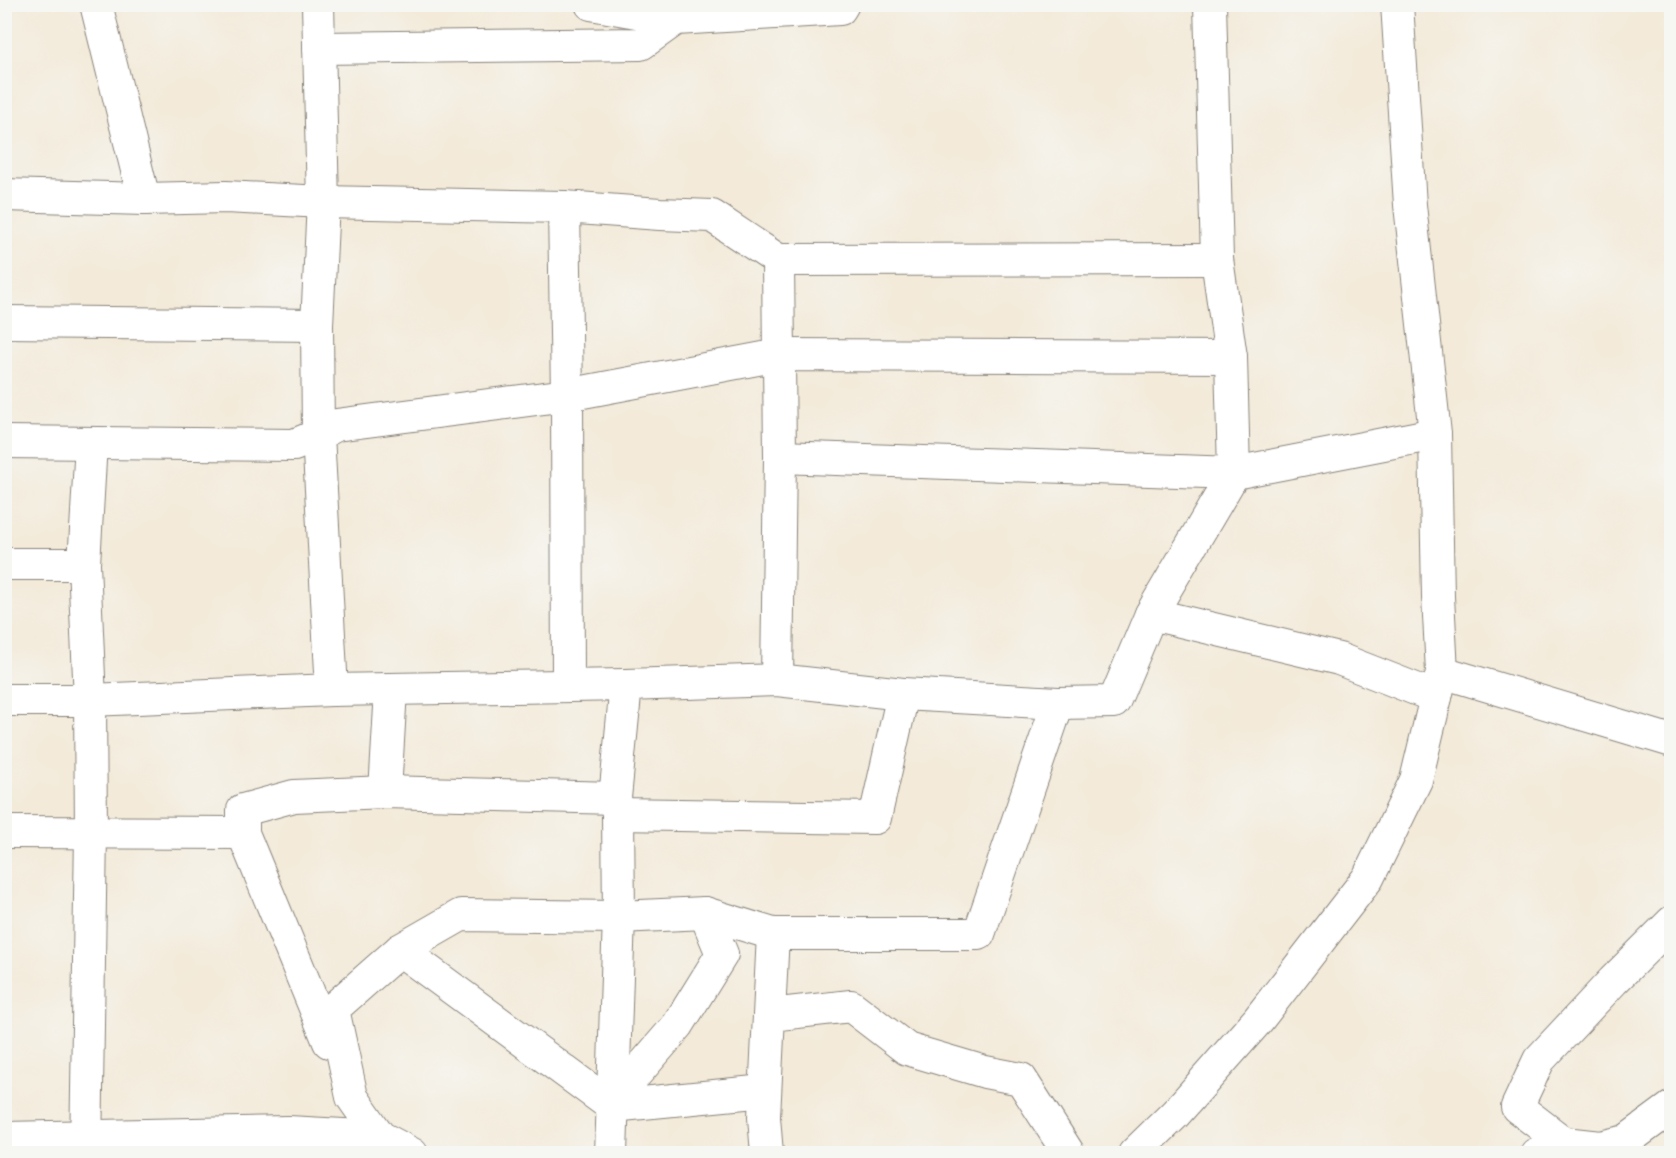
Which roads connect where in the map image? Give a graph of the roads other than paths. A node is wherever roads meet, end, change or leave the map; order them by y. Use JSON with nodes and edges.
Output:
{"nodes":[{"id":1,"x":96,"y":4,"type":"edge"},
{"id":2,"x":318,"y":4,"type":"edge"},
{"id":3,"x":591,"y":4,"type":"edge"},
{"id":4,"x":843,"y":4,"type":"edge"},
{"id":5,"x":1210,"y":4,"type":"edge"},
{"id":6,"x":1397,"y":4,"type":"edge"},
{"id":7,"x":676,"y":19,"type":"junction"},
{"id":8,"x":319,"y":48,"type":"junction"},
{"id":9,"x":4,"y":195,"type":"edge"},
{"id":10,"x":144,"y":199,"type":"junction"},
{"id":11,"x":323,"y":202,"type":"junction"},
{"id":12,"x":564,"y":207,"type":"junction"},
{"id":13,"x":1216,"y":259,"type":"junction"},
{"id":14,"x":778,"y":260,"type":"junction"},
{"id":15,"x":4,"y":322,"type":"edge"},
{"id":16,"x":317,"y":325,"type":"junction"},
{"id":17,"x":779,"y":355,"type":"junction"},
{"id":18,"x":1231,"y":357,"type":"junction"},
{"id":19,"x":567,"y":395,"type":"junction"},
{"id":20,"x":1435,"y":434,"type":"junction"},
{"id":21,"x":318,"y":435,"type":"junction"},
{"id":22,"x":4,"y":442,"type":"edge"},
{"id":23,"x":91,"y":443,"type":"junction"},
{"id":24,"x":780,"y":457,"type":"junction"},
{"id":25,"x":1234,"y":473,"type":"junction"},
{"id":26,"x":4,"y":564,"type":"edge"},
{"id":27,"x":84,"y":564,"type":"junction"},
{"id":28,"x":1150,"y":615,"type":"junction"},
{"id":29,"x":777,"y":680,"type":"junction"},
{"id":30,"x":626,"y":685,"type":"junction"},
{"id":31,"x":1439,"y":685,"type":"junction"},
{"id":32,"x":568,"y":686,"type":"junction"},
{"id":33,"x":332,"y":690,"type":"junction"},
{"id":34,"x":391,"y":690,"type":"junction"},
{"id":35,"x":903,"y":694,"type":"junction"},
{"id":36,"x":4,"y":700,"type":"edge"},
{"id":37,"x":90,"y":700,"type":"junction"},
{"id":38,"x":1058,"y":704,"type":"junction"},
{"id":39,"x":1671,"y":741,"type":"edge"},
{"id":40,"x":385,"y":792,"type":"junction"},
{"id":41,"x":617,"y":806,"type":"junction"},
{"id":42,"x":4,"y":832,"type":"edge"},
{"id":43,"x":91,"y":832,"type":"junction"},
{"id":44,"x":243,"y":833,"type":"junction"},
{"id":45,"x":705,"y":913,"type":"junction"},
{"id":46,"x":619,"y":917,"type":"junction"},
{"id":47,"x":1671,"y":922,"type":"edge"},
{"id":48,"x":773,"y":934,"type":"junction"},
{"id":49,"x":400,"y":950,"type":"junction"},
{"id":50,"x":770,"y":1015,"type":"junction"},
{"id":51,"x":765,"y":1090,"type":"junction"},
{"id":52,"x":352,"y":1097,"type":"junction"},
{"id":53,"x":612,"y":1106,"type":"junction"},
{"id":54,"x":1671,"y":1107,"type":"edge"},
{"id":55,"x":380,"y":1137,"type":"junction"},
{"id":56,"x":4,"y":1138,"type":"edge"},
{"id":57,"x":288,"y":1143,"type":"edge"},
{"id":58,"x":86,"y":1145,"type":"edge"},
{"id":59,"x":1555,"y":1150,"type":"edge"},
{"id":60,"x":412,"y":1154,"type":"edge"},
{"id":61,"x":611,"y":1154,"type":"edge"},
{"id":62,"x":767,"y":1154,"type":"edge"},
{"id":63,"x":1069,"y":1154,"type":"edge"},
{"id":64,"x":1134,"y":1154,"type":"edge"}],
"edges":[{"from":1,"to":10,"type":"street"},
{"from":2,"to":8,"type":"street"},
{"from":3,"to":7,"type":"street"},
{"from":4,"to":7,"type":"street"},
{"from":5,"to":13,"type":"street"},
{"from":6,"to":20,"type":"street"},
{"from":7,"to":8,"type":"street"},
{"from":8,"to":11,"type":"street"},
{"from":9,"to":10,"type":"street"},
{"from":10,"to":11,"type":"street"},
{"from":11,"to":12,"type":"street"},
{"from":11,"to":16,"type":"street"},
{"from":12,"to":14,"type":"street"},
{"from":12,"to":19,"type":"street"},
{"from":13,"to":14,"type":"street"},
{"from":13,"to":18,"type":"street"},
{"from":14,"to":17,"type":"street"},
{"from":15,"to":16,"type":"street"},
{"from":16,"to":21,"type":"street"},
{"from":17,"to":18,"type":"street"},
{"from":17,"to":19,"type":"street"},
{"from":17,"to":24,"type":"street"},
{"from":18,"to":25,"type":"street"},
{"from":19,"to":21,"type":"street"},
{"from":19,"to":32,"type":"street"},
{"from":20,"to":25,"type":"street"},
{"from":20,"to":31,"type":"street"},
{"from":21,"to":23,"type":"street"},
{"from":21,"to":33,"type":"street"},
{"from":22,"to":23,"type":"street"},
{"from":23,"to":27,"type":"street"},
{"from":24,"to":25,"type":"street"},
{"from":24,"to":29,"type":"street"},
{"from":25,"to":28,"type":"street"},
{"from":26,"to":27,"type":"street"},
{"from":27,"to":37,"type":"street"},
{"from":28,"to":31,"type":"street"},
{"from":28,"to":38,"type":"street"},
{"from":29,"to":30,"type":"street"},
{"from":29,"to":35,"type":"street"},
{"from":30,"to":32,"type":"street"},
{"from":30,"to":41,"type":"street"},
{"from":31,"to":39,"type":"street"},
{"from":31,"to":64,"type":"street"},
{"from":32,"to":34,"type":"street"},
{"from":33,"to":34,"type":"street"},
{"from":33,"to":37,"type":"street"},
{"from":34,"to":40,"type":"street"},
{"from":35,"to":38,"type":"street"},
{"from":35,"to":41,"type":"street"},
{"from":36,"to":37,"type":"street"},
{"from":37,"to":43,"type":"street"},
{"from":38,"to":48,"type":"street"},
{"from":40,"to":41,"type":"street"},
{"from":40,"to":44,"type":"street"},
{"from":41,"to":46,"type":"street"},
{"from":42,"to":43,"type":"street"},
{"from":43,"to":44,"type":"street"},
{"from":43,"to":58,"type":"street"},
{"from":44,"to":52,"type":"street"},
{"from":45,"to":46,"type":"street"},
{"from":45,"to":48,"type":"street"},
{"from":45,"to":53,"type":"street"},
{"from":46,"to":49,"type":"street"},
{"from":46,"to":53,"type":"street"},
{"from":47,"to":59,"type":"street"},
{"from":48,"to":50,"type":"street"},
{"from":49,"to":52,"type":"street"},
{"from":49,"to":53,"type":"street"},
{"from":50,"to":51,"type":"street"},
{"from":50,"to":63,"type":"street"},
{"from":51,"to":53,"type":"street"},
{"from":51,"to":62,"type":"street"},
{"from":52,"to":55,"type":"street"},
{"from":53,"to":61,"type":"street"},
{"from":54,"to":59,"type":"street"},
{"from":55,"to":57,"type":"street"},
{"from":55,"to":60,"type":"street"},
{"from":56,"to":58,"type":"street"},
{"from":57,"to":58,"type":"street"}]}
